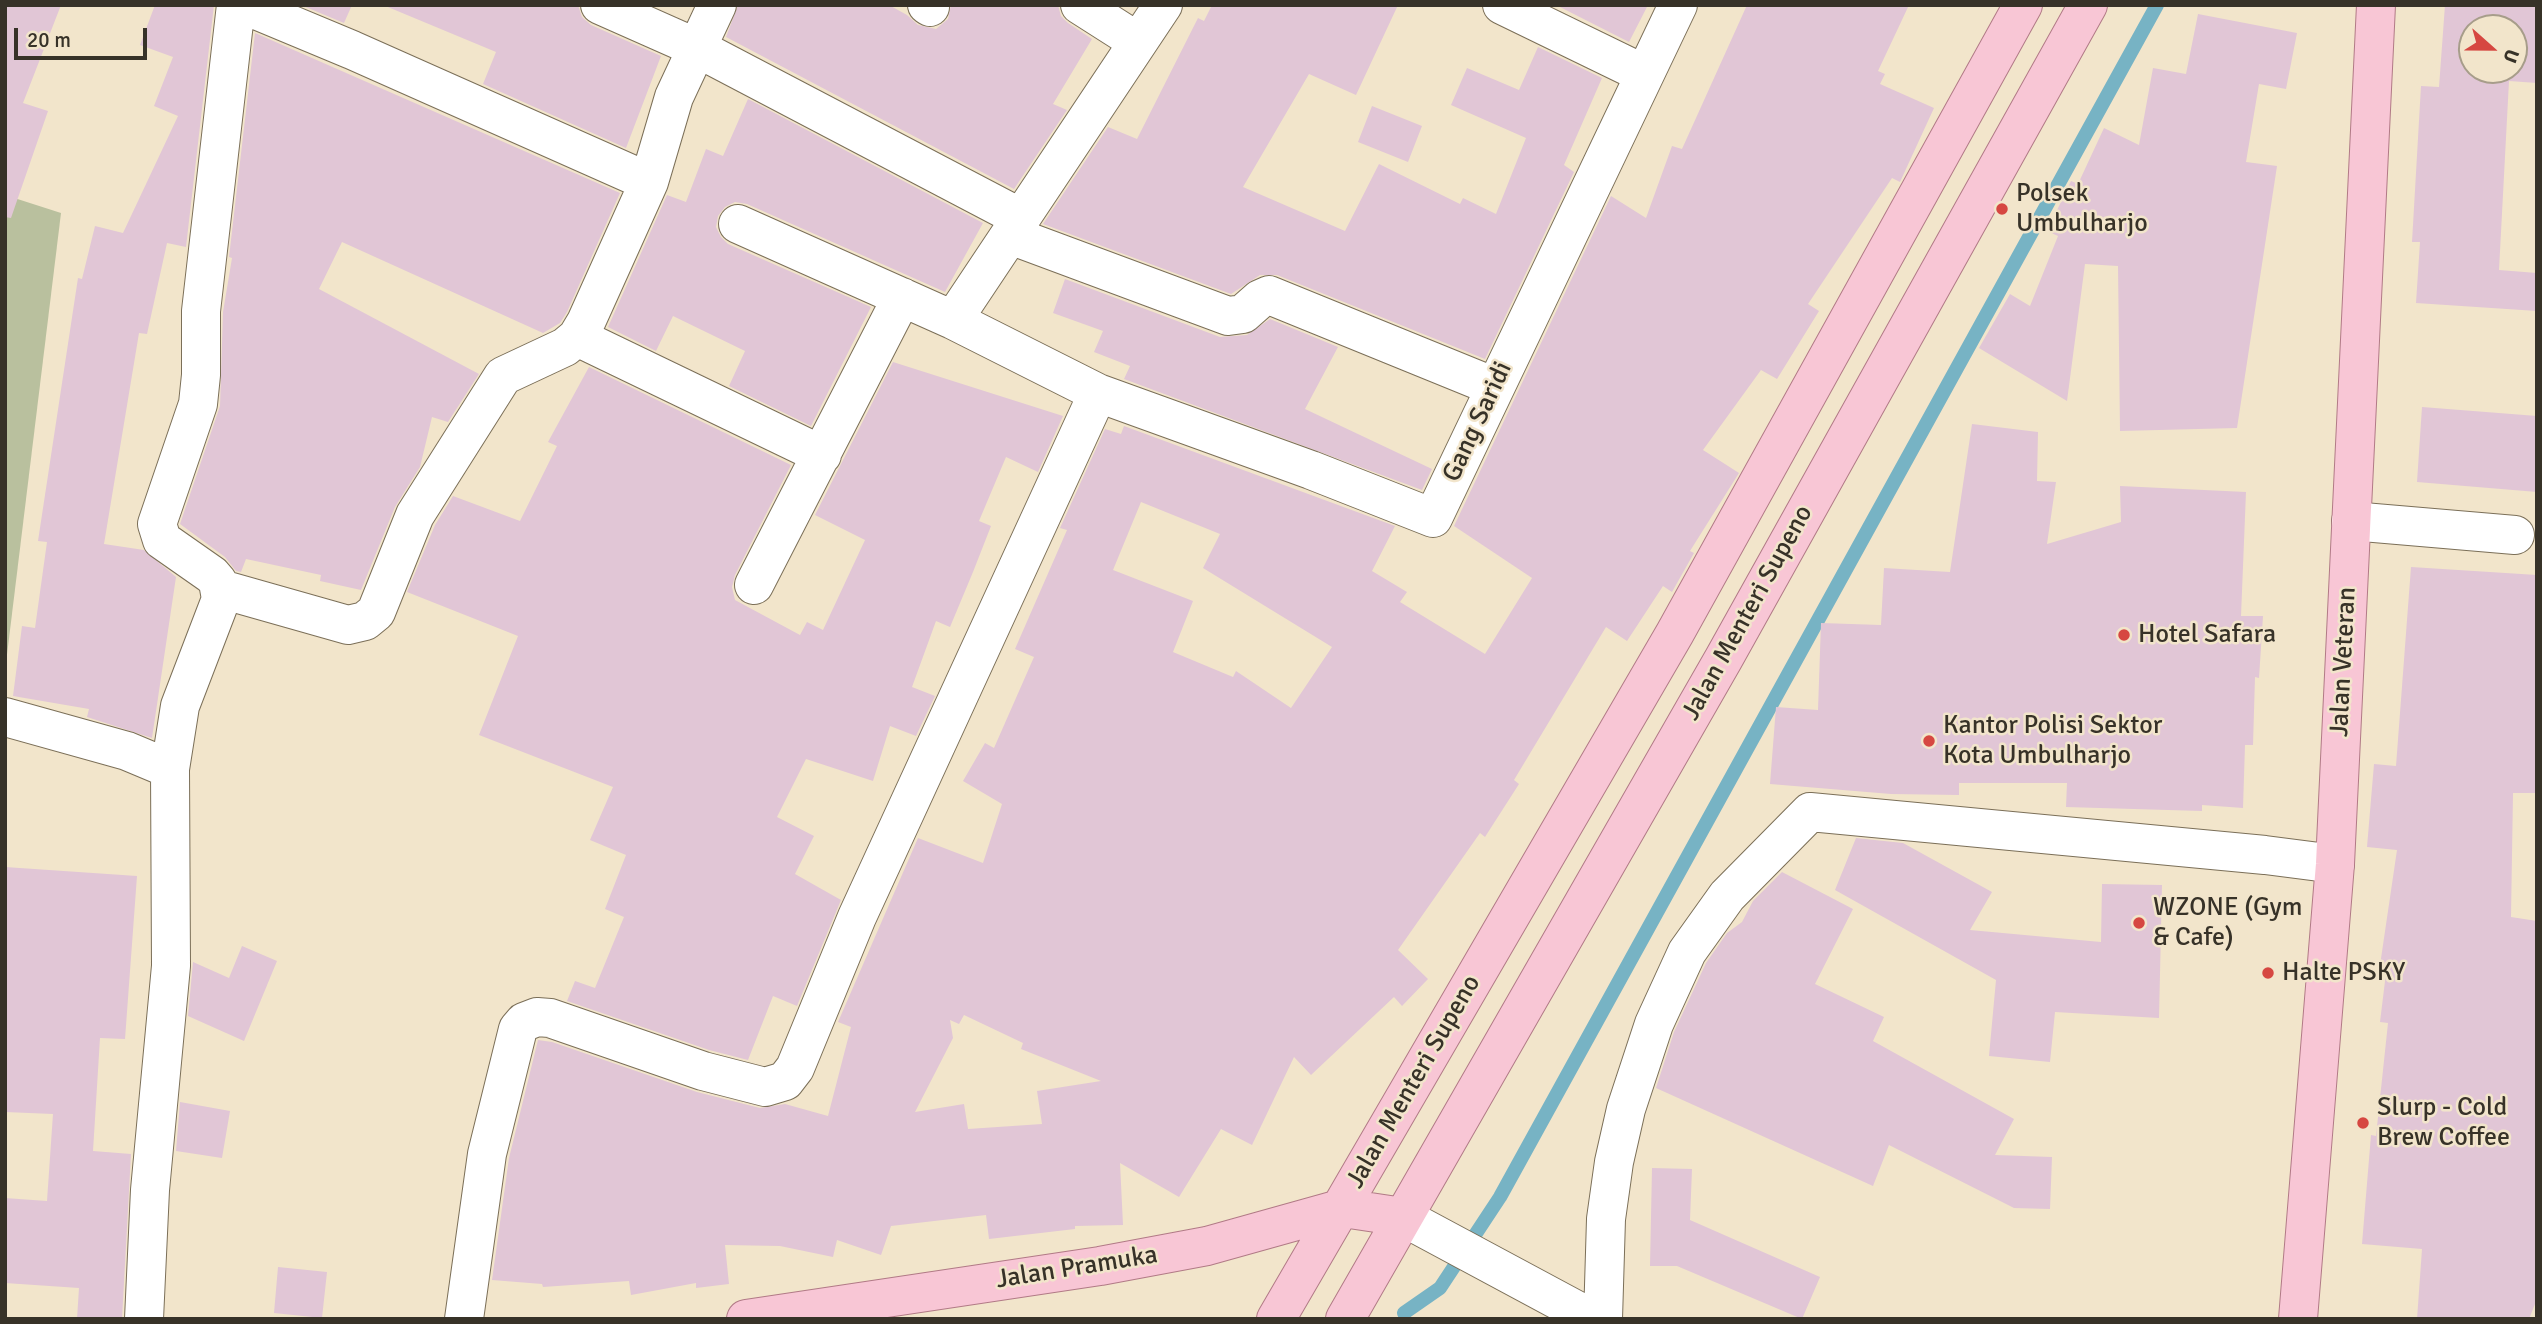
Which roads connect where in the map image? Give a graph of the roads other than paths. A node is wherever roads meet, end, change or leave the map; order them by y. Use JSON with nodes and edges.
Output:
{"nodes":[{"id":1,"x":236,"y":5,"type":"edge"},
{"id":2,"x":244,"y":5,"type":"edge"},
{"id":3,"x":600,"y":5,"type":"edge"},
{"id":4,"x":717,"y":5,"type":"edge"},
{"id":5,"x":1080,"y":5,"type":"edge"},
{"id":6,"x":1163,"y":5,"type":"edge"},
{"id":7,"x":1502,"y":5,"type":"edge"},
{"id":8,"x":1678,"y":5,"type":"edge"},
{"id":9,"x":2023,"y":5,"type":"edge"},
{"id":10,"x":2088,"y":5,"type":"edge"},
{"id":11,"x":2376,"y":5,"type":"edge"},
{"id":12,"x":1138,"y":41,"type":"junction"},
{"id":13,"x":697,"y":48,"type":"junction"},
{"id":14,"x":1644,"y":74,"type":"junction"},
{"id":15,"x":649,"y":182,"type":"junction"},
{"id":16,"x":738,"y":224,"type":"dead end"},
{"id":17,"x":1015,"y":227,"type":"junction"},
{"id":18,"x":902,"y":297,"type":"junction"},
{"id":19,"x":953,"y":320,"type":"junction"},
{"id":20,"x":577,"y":337,"type":"junction"},
{"id":21,"x":1495,"y":387,"type":"junction"},
{"id":22,"x":1098,"y":393,"type":"junction"},
{"id":23,"x":822,"y":455,"type":"junction"},
{"id":24,"x":2351,"y":521,"type":"junction"},
{"id":25,"x":2515,"y":535,"type":"dead end"},
{"id":26,"x":754,"y":585,"type":"dead end"},
{"id":27,"x":221,"y":589,"type":"junction"},
{"id":28,"x":1675,"y":634,"type":"junction"},
{"id":29,"x":1724,"y":658,"type":"junction"},
{"id":30,"x":5,"y":717,"type":"edge"},
{"id":31,"x":170,"y":769,"type":"junction"},
{"id":32,"x":2335,"y":864,"type":"junction"},
{"id":33,"x":1343,"y":1208,"type":"junction"},
{"id":34,"x":1403,"y":1217,"type":"junction"},
{"id":35,"x":754,"y":1318,"type":"edge"},
{"id":36,"x":144,"y":1319,"type":"edge"},
{"id":37,"x":464,"y":1319,"type":"edge"},
{"id":38,"x":1276,"y":1319,"type":"edge"},
{"id":39,"x":1345,"y":1319,"type":"edge"},
{"id":40,"x":1593,"y":1319,"type":"edge"},
{"id":41,"x":1603,"y":1319,"type":"edge"},
{"id":42,"x":2298,"y":1319,"type":"edge"}],
"edges":[{"from":1,"to":27,"type":"street"},
{"from":2,"to":15,"type":"street"},
{"from":3,"to":13,"type":"street"},
{"from":4,"to":13,"type":"street"},
{"from":5,"to":12,"type":"street"},
{"from":6,"to":12,"type":"street"},
{"from":7,"to":14,"type":"street"},
{"from":8,"to":14,"type":"street","name":"Gang Saridi"},
{"from":9,"to":28,"type":"main road","name":"Jalan Menteri Supeno"},
{"from":10,"to":29,"type":"main road","name":"Jalan Menteri Supeno"},
{"from":11,"to":24,"type":"main road","name":"Jalan Veteran"},
{"from":12,"to":17,"type":"street"},
{"from":13,"to":15,"type":"street"},
{"from":13,"to":17,"type":"street"},
{"from":14,"to":21,"type":"street","name":"Gang Saridi"},
{"from":15,"to":20,"type":"street"},
{"from":16,"to":18,"type":"street"},
{"from":17,"to":19,"type":"street"},
{"from":17,"to":21,"type":"street"},
{"from":18,"to":19,"type":"street"},
{"from":18,"to":23,"type":"street"},
{"from":19,"to":22,"type":"street"},
{"from":20,"to":23,"type":"street"},
{"from":20,"to":27,"type":"street"},
{"from":21,"to":22,"type":"street","name":"Gang Saridi"},
{"from":22,"to":37,"type":"street"},
{"from":23,"to":26,"type":"street"},
{"from":24,"to":25,"type":"street"},
{"from":24,"to":32,"type":"main road","name":"Jalan Veteran"},
{"from":27,"to":31,"type":"street"},
{"from":28,"to":29,"type":"main road"},
{"from":28,"to":33,"type":"main road","name":"Jalan Menteri Supeno"},
{"from":29,"to":34,"type":"main road","name":"Jalan Menteri Supeno"},
{"from":30,"to":31,"type":"street"},
{"from":31,"to":36,"type":"street"},
{"from":32,"to":41,"type":"street"},
{"from":32,"to":42,"type":"main road","name":"Jalan Veteran"},
{"from":33,"to":34,"type":"main road","name":"Jalan Pramuka"},
{"from":33,"to":35,"type":"main road","name":"Jalan Pramuka"},
{"from":33,"to":38,"type":"main road","name":"Jalan Menteri Supeno"},
{"from":34,"to":39,"type":"main road","name":"Jalan Menteri Supeno"},
{"from":34,"to":40,"type":"street"}]}
